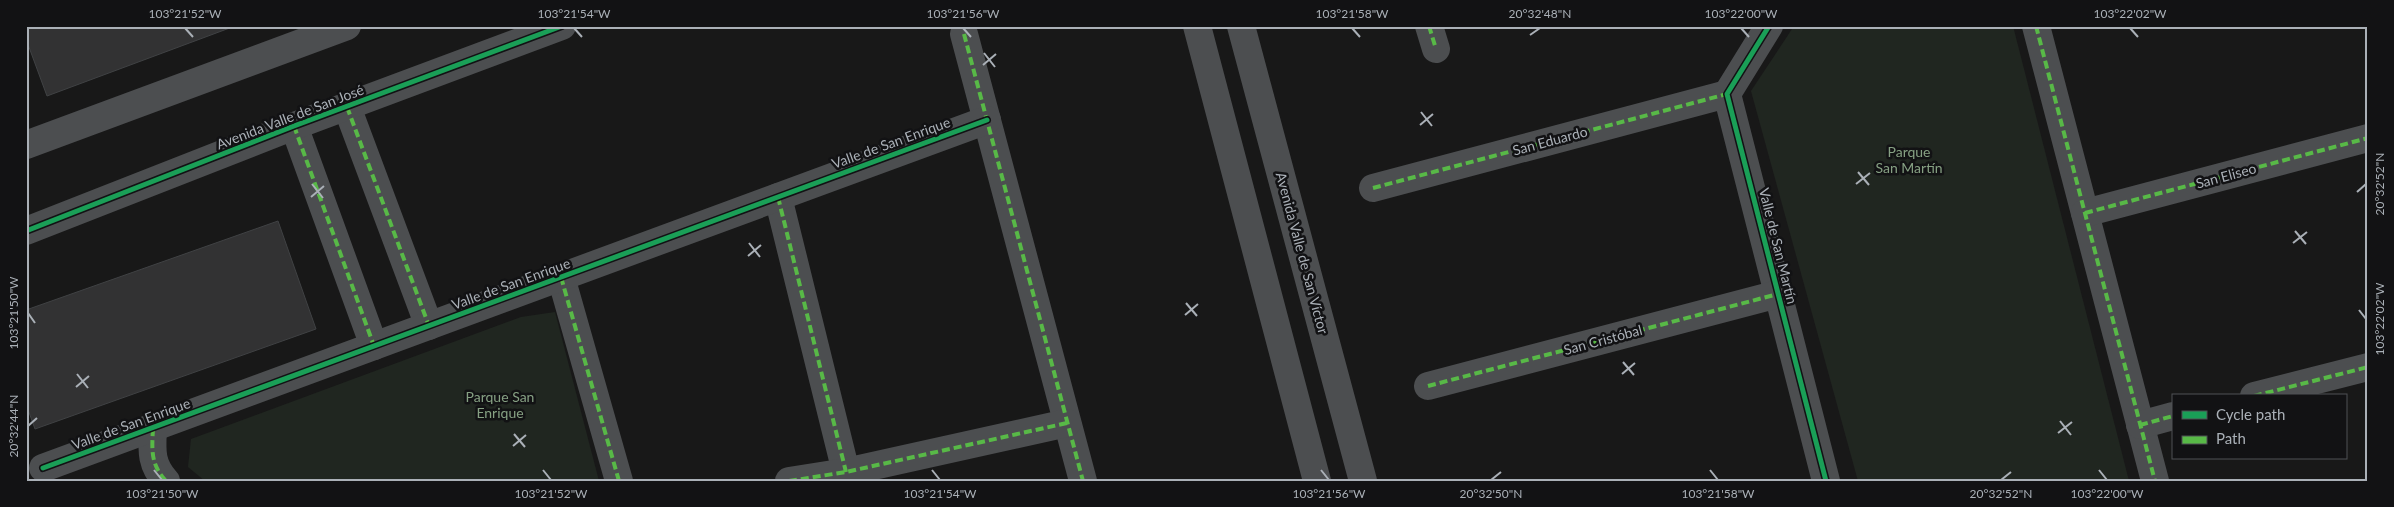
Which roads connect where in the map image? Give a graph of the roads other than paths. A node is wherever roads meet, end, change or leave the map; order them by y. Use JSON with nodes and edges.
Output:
{"nodes":[{"id":1,"x":347,"y":26,"type":"edge"},
{"id":2,"x":562,"y":26,"type":"edge"},
{"id":3,"x":1197,"y":26,"type":"edge"},
{"id":4,"x":1241,"y":26,"type":"edge"},
{"id":5,"x":1769,"y":26,"type":"edge"},
{"id":6,"x":2036,"y":26,"type":"edge"},
{"id":7,"x":964,"y":34,"type":"dead end"},
{"id":8,"x":1727,"y":94,"type":"junction"},
{"id":9,"x":347,"y":107,"type":"junction"},
{"id":10,"x":987,"y":120,"type":"junction"},
{"id":11,"x":294,"y":126,"type":"junction"},
{"id":12,"x":2368,"y":138,"type":"edge"},
{"id":13,"x":26,"y":145,"type":"edge"},
{"id":14,"x":1373,"y":188,"type":"dead end"},
{"id":15,"x":778,"y":197,"type":"junction"},
{"id":16,"x":2085,"y":213,"type":"junction"},
{"id":17,"x":26,"y":231,"type":"edge"},
{"id":18,"x":561,"y":277,"type":"junction"},
{"id":19,"x":1778,"y":294,"type":"junction"},
{"id":20,"x":429,"y":326,"type":"junction"},
{"id":21,"x":374,"y":346,"type":"junction"},
{"id":22,"x":2368,"y":367,"type":"edge"},
{"id":23,"x":1428,"y":386,"type":"dead end"},
{"id":24,"x":2262,"y":394,"type":"edge"},
{"id":25,"x":2172,"y":416,"type":"edge"},
{"id":26,"x":1067,"y":423,"type":"junction"},
{"id":27,"x":2140,"y":425,"type":"junction"},
{"id":28,"x":152,"y":428,"type":"junction"},
{"id":29,"x":43,"y":468,"type":"dead end"},
{"id":30,"x":846,"y":472,"type":"junction"},
{"id":31,"x":166,"y":481,"type":"edge"},
{"id":32,"x":619,"y":481,"type":"edge"},
{"id":33,"x":790,"y":481,"type":"edge"},
{"id":34,"x":1083,"y":481,"type":"edge"},
{"id":35,"x":1317,"y":481,"type":"edge"},
{"id":36,"x":1363,"y":481,"type":"edge"},
{"id":37,"x":1826,"y":481,"type":"edge"},
{"id":38,"x":2154,"y":481,"type":"edge"}],
"edges":[{"from":1,"to":13,"type":"street"},
{"from":2,"to":9,"type":"street","name":"Avenida Valle de San José"},
{"from":3,"to":35,"type":"street"},
{"from":4,"to":36,"type":"street","name":"Avenida Valle de San Víctor"},
{"from":5,"to":8,"type":"street"},
{"from":6,"to":16,"type":"street"},
{"from":7,"to":10,"type":"street"},
{"from":8,"to":14,"type":"street","name":"San Eduardo"},
{"from":8,"to":19,"type":"street","name":"Valle de San Martín"},
{"from":9,"to":11,"type":"street","name":"Avenida Valle de San José"},
{"from":9,"to":20,"type":"street"},
{"from":10,"to":15,"type":"street","name":"Valle de San Enrique"},
{"from":10,"to":26,"type":"street"},
{"from":11,"to":17,"type":"street","name":"Avenida Valle de San José"},
{"from":11,"to":21,"type":"street"},
{"from":12,"to":16,"type":"street","name":"San Eliseo"},
{"from":15,"to":18,"type":"street","name":"Valle de San Enrique"},
{"from":15,"to":30,"type":"street"},
{"from":16,"to":27,"type":"street"},
{"from":18,"to":20,"type":"street","name":"Valle de San Enrique"},
{"from":18,"to":32,"type":"street"},
{"from":19,"to":23,"type":"street","name":"San Cristóbal"},
{"from":19,"to":37,"type":"street","name":"Valle de San Martín"},
{"from":20,"to":21,"type":"street","name":"Valle de San Enrique"},
{"from":21,"to":28,"type":"street","name":"Valle de San Enrique"},
{"from":22,"to":24,"type":"street"},
{"from":25,"to":27,"type":"street"},
{"from":26,"to":30,"type":"street"},
{"from":26,"to":34,"type":"street"},
{"from":27,"to":38,"type":"street"},
{"from":28,"to":29,"type":"street","name":"Valle de San Enrique"},
{"from":28,"to":31,"type":"street","name":"Valle de San Enrique"},
{"from":30,"to":33,"type":"street"}]}
